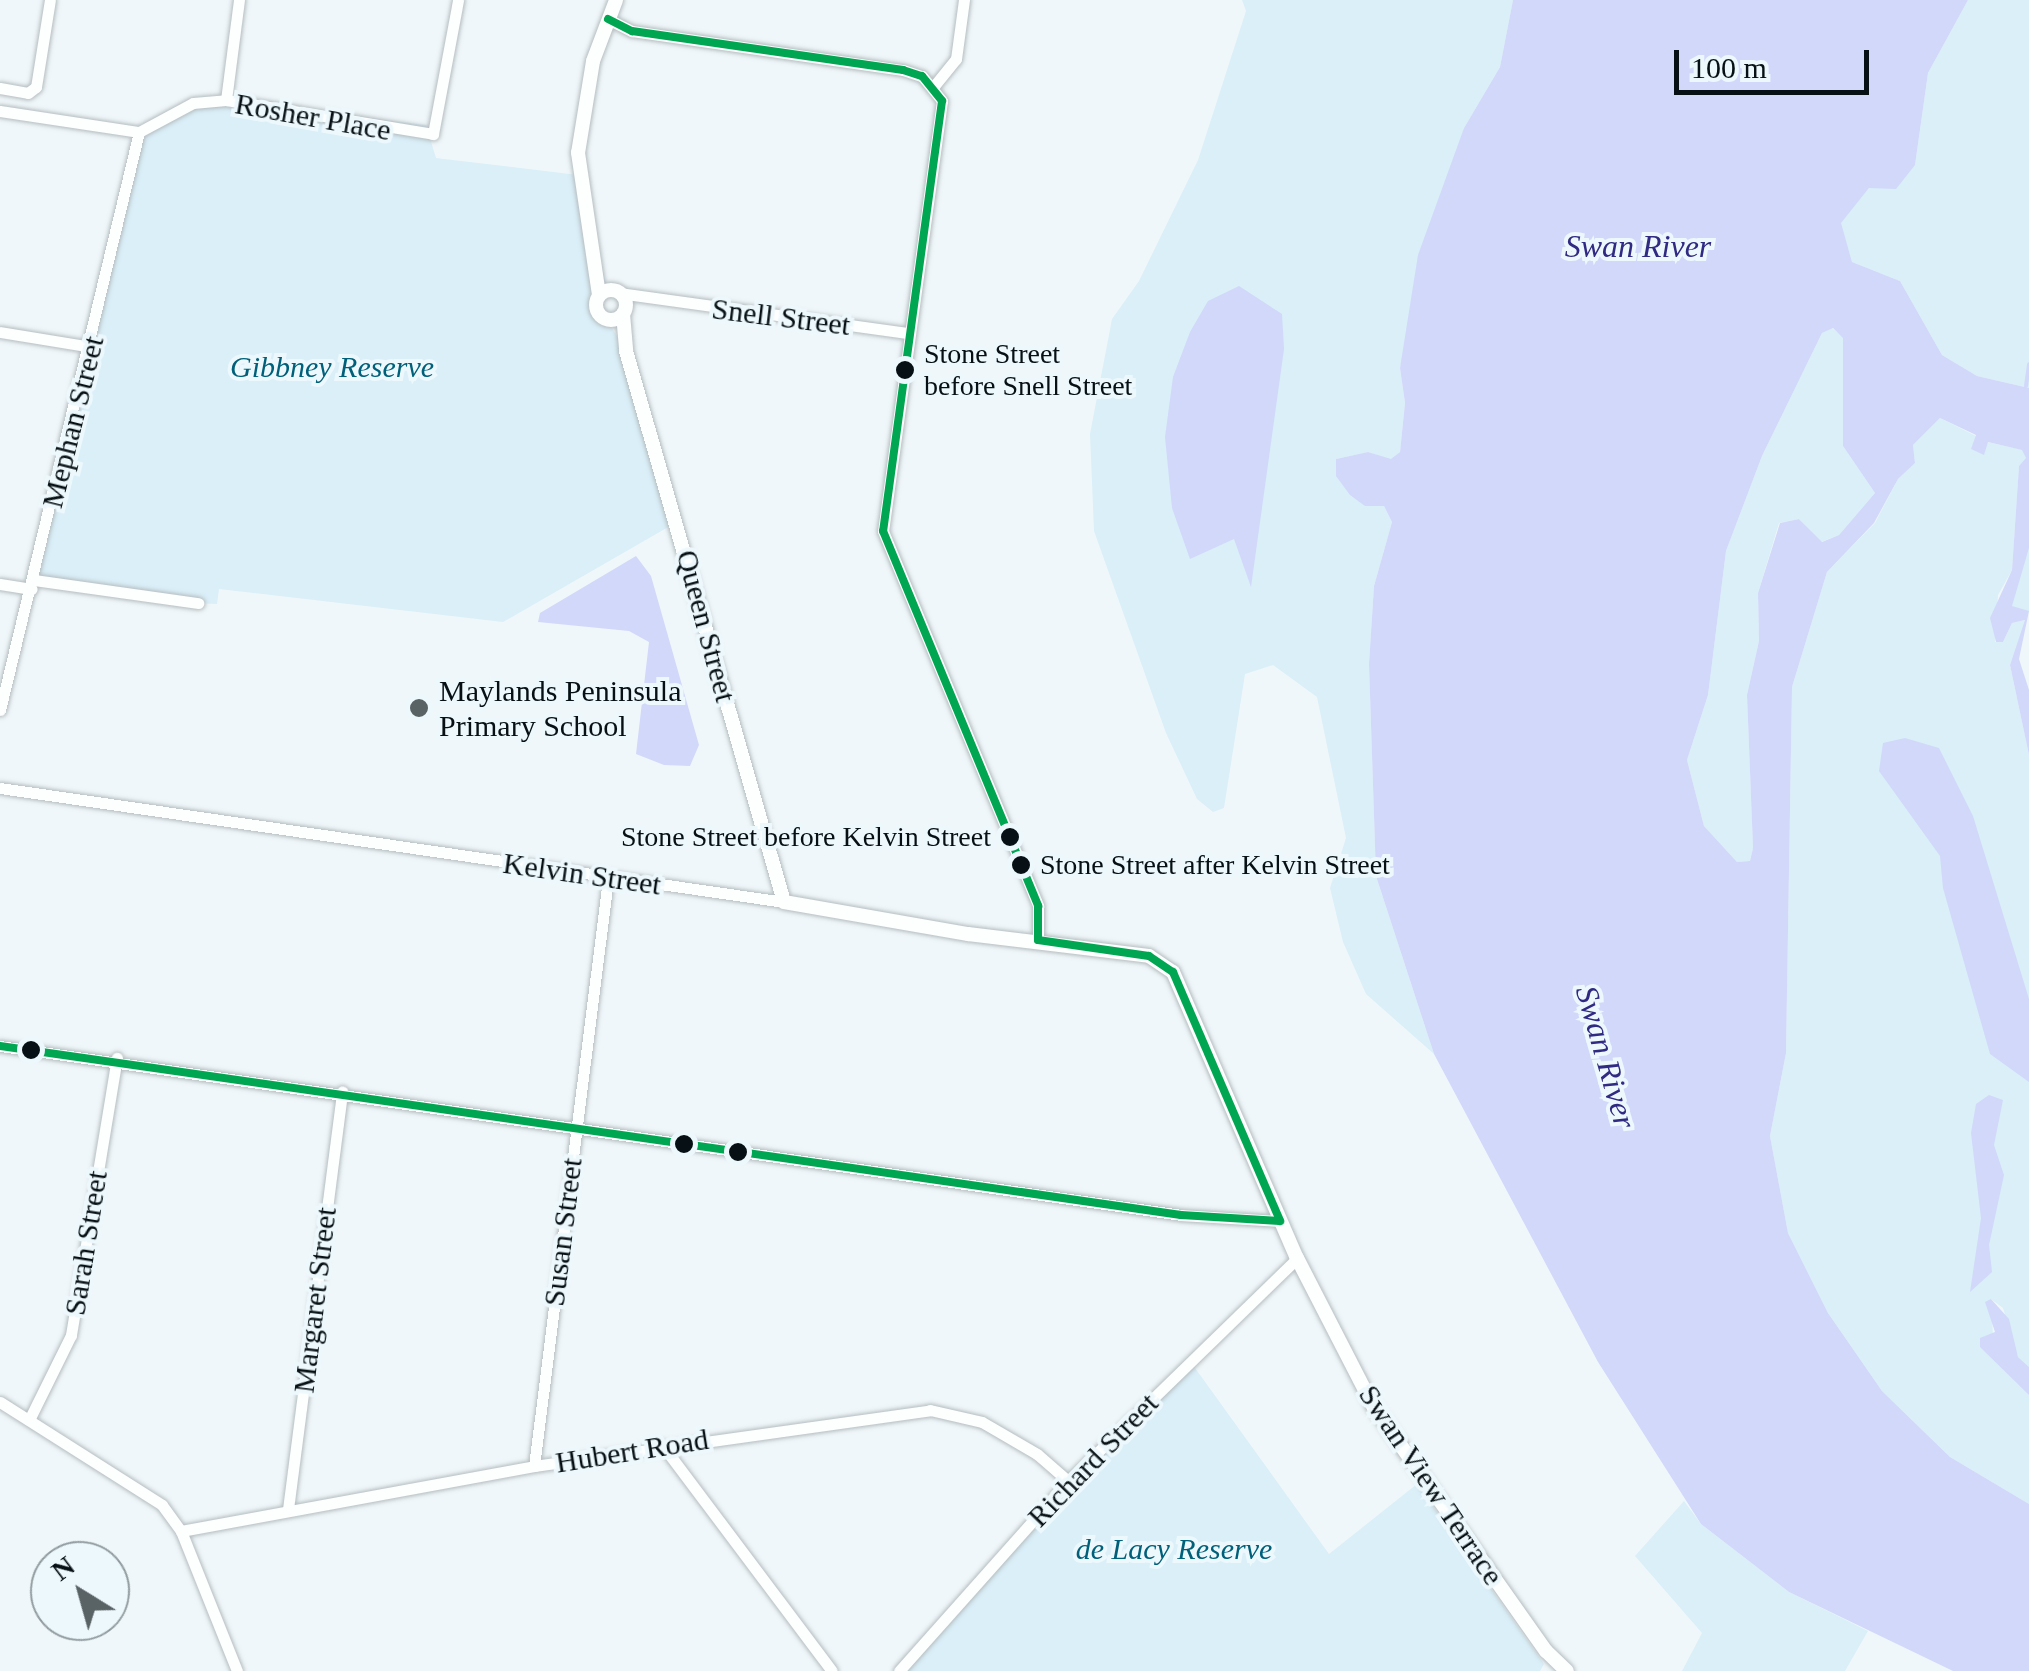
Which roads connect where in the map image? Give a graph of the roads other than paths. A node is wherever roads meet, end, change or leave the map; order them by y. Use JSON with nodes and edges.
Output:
{"nodes":[{"id":1,"x":50,"y":0,"type":"edge"},
{"id":2,"x":239,"y":0,"type":"edge"},
{"id":3,"x":458,"y":0,"type":"edge"},
{"id":4,"x":616,"y":0,"type":"edge"},
{"id":5,"x":964,"y":0,"type":"edge"},
{"id":6,"x":608,"y":19,"type":"junction"},
{"id":7,"x":934,"y":86,"type":"junction"},
{"id":8,"x":0,"y":88,"type":"edge"},
{"id":9,"x":226,"y":100,"type":"junction"},
{"id":10,"x":0,"y":111,"type":"edge"},
{"id":11,"x":139,"y":132,"type":"junction"},
{"id":12,"x":611,"y":293,"type":"junction"},
{"id":13,"x":656,"y":300,"type":"junction"},
{"id":14,"x":624,"y":312,"type":"junction"},
{"id":15,"x":608,"y":320,"type":"junction"},
{"id":16,"x":0,"y":332,"type":"edge"},
{"id":17,"x":907,"y":333,"type":"junction"},
{"id":18,"x":92,"y":347,"type":"junction"},
{"id":19,"x":626,"y":351,"type":"junction"},
{"id":20,"x":0,"y":584,"type":"edge"},
{"id":21,"x":33,"y":584,"type":"junction"},
{"id":22,"x":198,"y":603,"type":"dead end"},
{"id":23,"x":0,"y":710,"type":"edge"},
{"id":24,"x":0,"y":788,"type":"edge"},
{"id":25,"x":608,"y":879,"type":"junction"},
{"id":26,"x":784,"y":902,"type":"junction"},
{"id":27,"x":1038,"y":940,"type":"junction"},
{"id":28,"x":1162,"y":963,"type":"joint"},
{"id":29,"x":0,"y":1046,"type":"edge"},
{"id":30,"x":116,"y":1058,"type":"junction"},
{"id":31,"x":342,"y":1091,"type":"junction"},
{"id":32,"x":576,"y":1131,"type":"junction"},
{"id":33,"x":1280,"y":1221,"type":"junction"},
{"id":34,"x":1297,"y":1258,"type":"junction"},
{"id":35,"x":0,"y":1402,"type":"edge"},
{"id":36,"x":30,"y":1420,"type":"junction"},
{"id":37,"x":662,"y":1446,"type":"junction"},
{"id":38,"x":534,"y":1466,"type":"junction"},
{"id":39,"x":1068,"y":1482,"type":"junction"},
{"id":40,"x":288,"y":1509,"type":"junction"},
{"id":41,"x":181,"y":1531,"type":"junction"},
{"id":42,"x":1556,"y":1668,"type":"edge"},
{"id":43,"x":237,"y":1671,"type":"edge"},
{"id":44,"x":832,"y":1671,"type":"edge"},
{"id":45,"x":899,"y":1671,"type":"edge"}],
"edges":[{"from":1,"to":8,"type":"street"},
{"from":2,"to":9,"type":"street"},
{"from":3,"to":9,"type":"street","name":"Rosher Place"},
{"from":4,"to":6,"type":"street"},
{"from":5,"to":7,"type":"street"},
{"from":6,"to":7,"type":"street"},
{"from":6,"to":12,"type":"street"},
{"from":7,"to":17,"type":"street"},
{"from":9,"to":11,"type":"street","name":"Rosher Place"},
{"from":10,"to":11,"type":"street"},
{"from":11,"to":18,"type":"street","name":"Mephan Street"},
{"from":12,"to":13,"type":"street","name":"Snell Street"},
{"from":12,"to":14,"type":"street","name":"Queen Street"},
{"from":12,"to":15,"type":"street","name":"Queen Street"},
{"from":13,"to":14,"type":"street","name":"Snell Street"},
{"from":13,"to":17,"type":"street","name":"Snell Street"},
{"from":14,"to":15,"type":"street"},
{"from":14,"to":19,"type":"street","name":"Queen Street"},
{"from":15,"to":19,"type":"street","name":"Queen Street"},
{"from":16,"to":18,"type":"street"},
{"from":17,"to":27,"type":"street"},
{"from":18,"to":21,"type":"street","name":"Mephan Street"},
{"from":19,"to":26,"type":"street","name":"Queen Street"},
{"from":20,"to":21,"type":"street"},
{"from":21,"to":22,"type":"street"},
{"from":21,"to":23,"type":"street","name":"Mephan Street"},
{"from":24,"to":25,"type":"street","name":"Kelvin Street"},
{"from":25,"to":26,"type":"street","name":"Kelvin Street"},
{"from":25,"to":32,"type":"street","name":"Susan Street"},
{"from":26,"to":27,"type":"street","name":"Kelvin Street"},
{"from":27,"to":28,"type":"street","name":"Kelvin Street"},
{"from":28,"to":33,"type":"street","name":"Swan View Terrace"},
{"from":29,"to":30,"type":"street"},
{"from":30,"to":31,"type":"street"},
{"from":30,"to":36,"type":"street","name":"Sarah Street"},
{"from":31,"to":32,"type":"street"},
{"from":31,"to":40,"type":"street","name":"Margaret Street"},
{"from":32,"to":33,"type":"street"},
{"from":32,"to":38,"type":"street","name":"Susan Street"},
{"from":33,"to":34,"type":"street","name":"Swan View Terrace"},
{"from":34,"to":39,"type":"street","name":"Richard Street"},
{"from":34,"to":42,"type":"street","name":"Swan View Terrace"},
{"from":35,"to":36,"type":"street"},
{"from":36,"to":41,"type":"street"},
{"from":37,"to":38,"type":"street","name":"Hubert Road"},
{"from":37,"to":39,"type":"street","name":"Hubert Road"},
{"from":37,"to":44,"type":"street"},
{"from":38,"to":40,"type":"street","name":"Hubert Road"},
{"from":39,"to":45,"type":"street","name":"Richard Street"},
{"from":40,"to":41,"type":"street","name":"Hubert Road"},
{"from":41,"to":43,"type":"street"}]}
